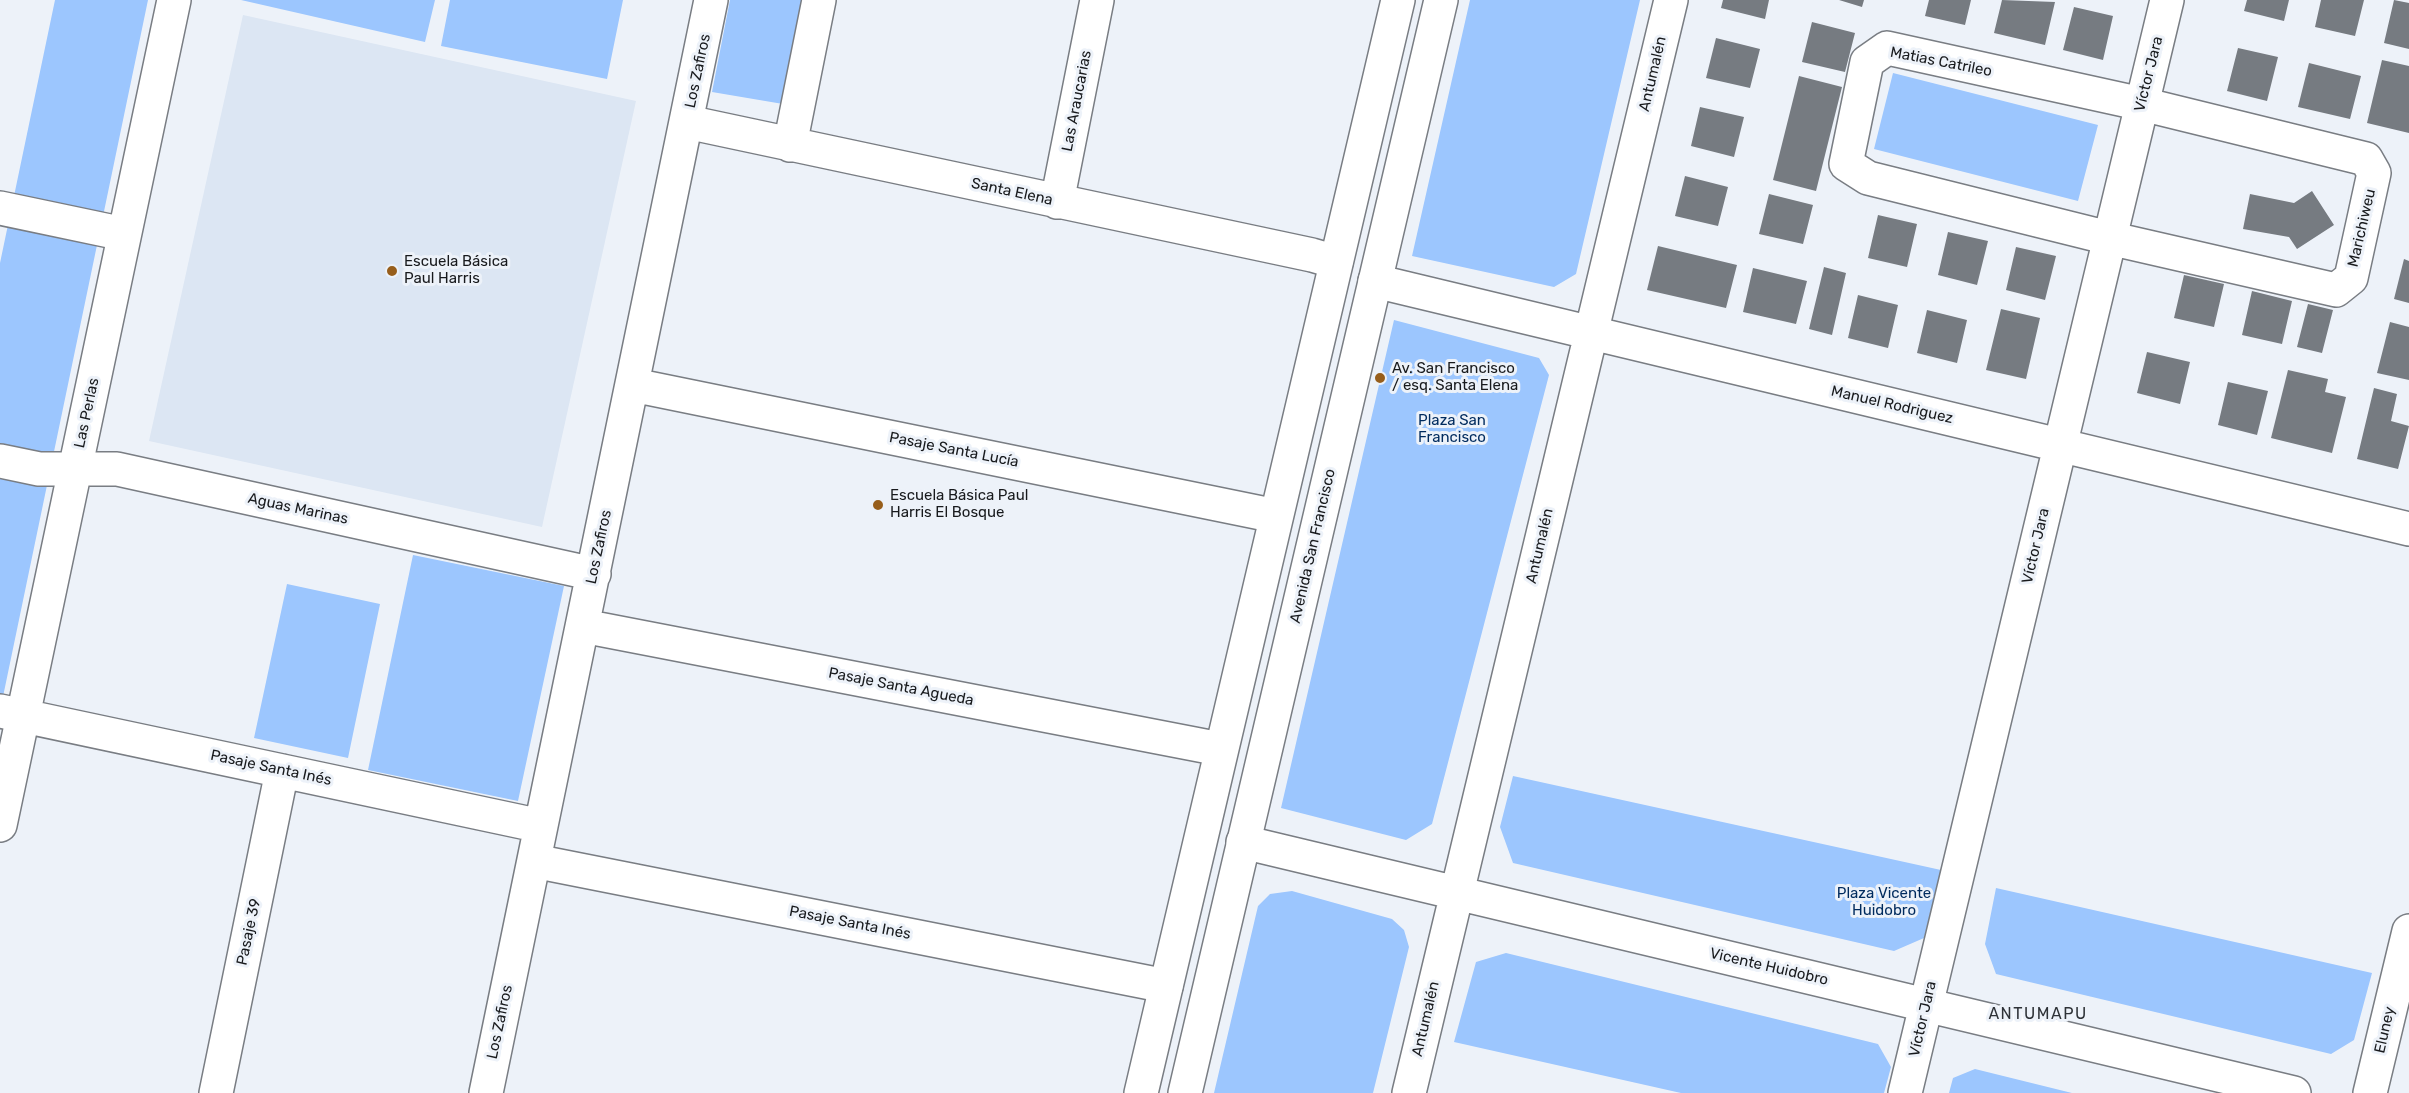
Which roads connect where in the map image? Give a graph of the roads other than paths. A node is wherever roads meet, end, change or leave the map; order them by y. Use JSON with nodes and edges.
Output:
{"nodes":[{"id":1,"x":174,"y":0,"type":"edge"},
{"id":2,"x":711,"y":0,"type":"edge"},
{"id":3,"x":819,"y":0,"type":"edge"},
{"id":4,"x":1097,"y":0,"type":"edge"},
{"id":5,"x":1398,"y":0,"type":"edge"},
{"id":6,"x":1442,"y":0,"type":"edge"},
{"id":7,"x":1671,"y":0,"type":"edge"},
{"id":8,"x":2167,"y":0,"type":"edge"},
{"id":9,"x":2142,"y":104,"type":"junction"},
{"id":10,"x":687,"y":122,"type":"junction"},
{"id":11,"x":790,"y":145,"type":"junction"},
{"id":12,"x":1057,"y":202,"type":"junction"},
{"id":13,"x":0,"y":208,"type":"edge"},
{"id":14,"x":124,"y":234,"type":"junction"},
{"id":15,"x":2109,"y":238,"type":"junction"},
{"id":16,"x":1336,"y":262,"type":"junction"},
{"id":17,"x":1375,"y":281,"type":"junction"},
{"id":18,"x":1591,"y":333,"type":"junction"},
{"id":19,"x":633,"y":385,"type":"junction"},
{"id":20,"x":2060,"y":445,"type":"junction"},
{"id":21,"x":0,"y":461,"type":"edge"},
{"id":22,"x":75,"y":469,"type":"junction"},
{"id":23,"x":1276,"y":516,"type":"junction"},
{"id":24,"x":2409,"y":529,"type":"edge"},
{"id":25,"x":594,"y":574,"type":"junction"},
{"id":26,"x":583,"y":626,"type":"junction"},
{"id":27,"x":12,"y":713,"type":"edge"},
{"id":28,"x":1220,"y":749,"type":"junction"},
{"id":29,"x":282,"y":771,"type":"junction"},
{"id":30,"x":0,"y":825,"type":"edge"},
{"id":31,"x":541,"y":826,"type":"junction"},
{"id":32,"x":1243,"y":842,"type":"junction"},
{"id":33,"x":534,"y":861,"type":"junction"},
{"id":34,"x":1457,"y":892,"type":"junction"},
{"id":35,"x":2409,"y":931,"type":"edge"},
{"id":36,"x":1166,"y":986,"type":"junction"},
{"id":37,"x":1926,"y":1005,"type":"junction"},
{"id":38,"x":494,"y":1092,"type":"edge"},
{"id":39,"x":216,"y":1093,"type":"edge"},
{"id":40,"x":1141,"y":1093,"type":"edge"},
{"id":41,"x":1185,"y":1093,"type":"edge"},
{"id":42,"x":1409,"y":1093,"type":"edge"},
{"id":43,"x":1905,"y":1093,"type":"edge"},
{"id":44,"x":2294,"y":1093,"type":"edge"},
{"id":45,"x":2370,"y":1093,"type":"edge"}],
"edges":[{"from":1,"to":14,"type":"street","name":"Las Perlas"},
{"from":2,"to":10,"type":"street","name":"Los Zafiros"},
{"from":3,"to":11,"type":"street"},
{"from":4,"to":12,"type":"street","name":"Las Araucarias"},
{"from":5,"to":16,"type":"street"},
{"from":6,"to":17,"type":"street","name":"Avenida San Francisco"},
{"from":7,"to":18,"type":"street","name":"Antumalén"},
{"from":8,"to":9,"type":"street","name":"Víctor Jara"},
{"from":9,"to":15,"type":"street","name":"Víctor Jara"},
{"from":9,"to":15,"type":"street","name":"Marichiweu"},
{"from":9,"to":15,"type":"street","name":"Matias Catrileo"},
{"from":10,"to":11,"type":"street","name":"Santa Elena"},
{"from":10,"to":19,"type":"street","name":"Los Zafiros"},
{"from":11,"to":12,"type":"street","name":"Santa Elena"},
{"from":12,"to":16,"type":"street","name":"Santa Elena"},
{"from":13,"to":14,"type":"street"},
{"from":14,"to":22,"type":"street","name":"Las Perlas"},
{"from":15,"to":20,"type":"street","name":"Víctor Jara"},
{"from":16,"to":23,"type":"street"},
{"from":17,"to":18,"type":"street","name":"Manuel Rodriguez"},
{"from":17,"to":32,"type":"street","name":"Avenida San Francisco"},
{"from":18,"to":20,"type":"street","name":"Manuel Rodriguez"},
{"from":18,"to":34,"type":"street","name":"Antumalén"},
{"from":19,"to":23,"type":"street","name":"Pasaje Santa Lucía"},
{"from":19,"to":25,"type":"street","name":"Los Zafiros"},
{"from":20,"to":24,"type":"street","name":"Manuel Rodriguez"},
{"from":20,"to":37,"type":"street","name":"Víctor Jara"},
{"from":21,"to":22,"type":"street","name":"Aguas Marinas"},
{"from":22,"to":25,"type":"street","name":"Aguas Marinas"},
{"from":22,"to":27,"type":"street","name":"Las Perlas"},
{"from":23,"to":28,"type":"street"},
{"from":25,"to":26,"type":"street","name":"Los Zafiros"},
{"from":26,"to":28,"type":"street","name":"Pasaje Santa Agueda"},
{"from":26,"to":31,"type":"street","name":"Los Zafiros"},
{"from":27,"to":29,"type":"street","name":"Pasaje Santa Inés"},
{"from":27,"to":30,"type":"street","name":"Las Perlas"},
{"from":28,"to":36,"type":"street"},
{"from":29,"to":31,"type":"street","name":"Pasaje Santa Inés"},
{"from":29,"to":39,"type":"street","name":"Pasaje 39"},
{"from":31,"to":33,"type":"street","name":"Los Zafiros"},
{"from":32,"to":34,"type":"street","name":"Vicente Huidobro"},
{"from":32,"to":41,"type":"street","name":"Avenida San Francisco"},
{"from":33,"to":36,"type":"street","name":"Pasaje Santa Inés"},
{"from":33,"to":38,"type":"street","name":"Los Zafiros"},
{"from":34,"to":37,"type":"street","name":"Vicente Huidobro"},
{"from":34,"to":42,"type":"street","name":"Antumalén"},
{"from":35,"to":45,"type":"street","name":"Eluney"},
{"from":36,"to":40,"type":"street"},
{"from":37,"to":43,"type":"street","name":"Víctor Jara"},
{"from":37,"to":44,"type":"street","name":"Vicente Huidobro"}]}
